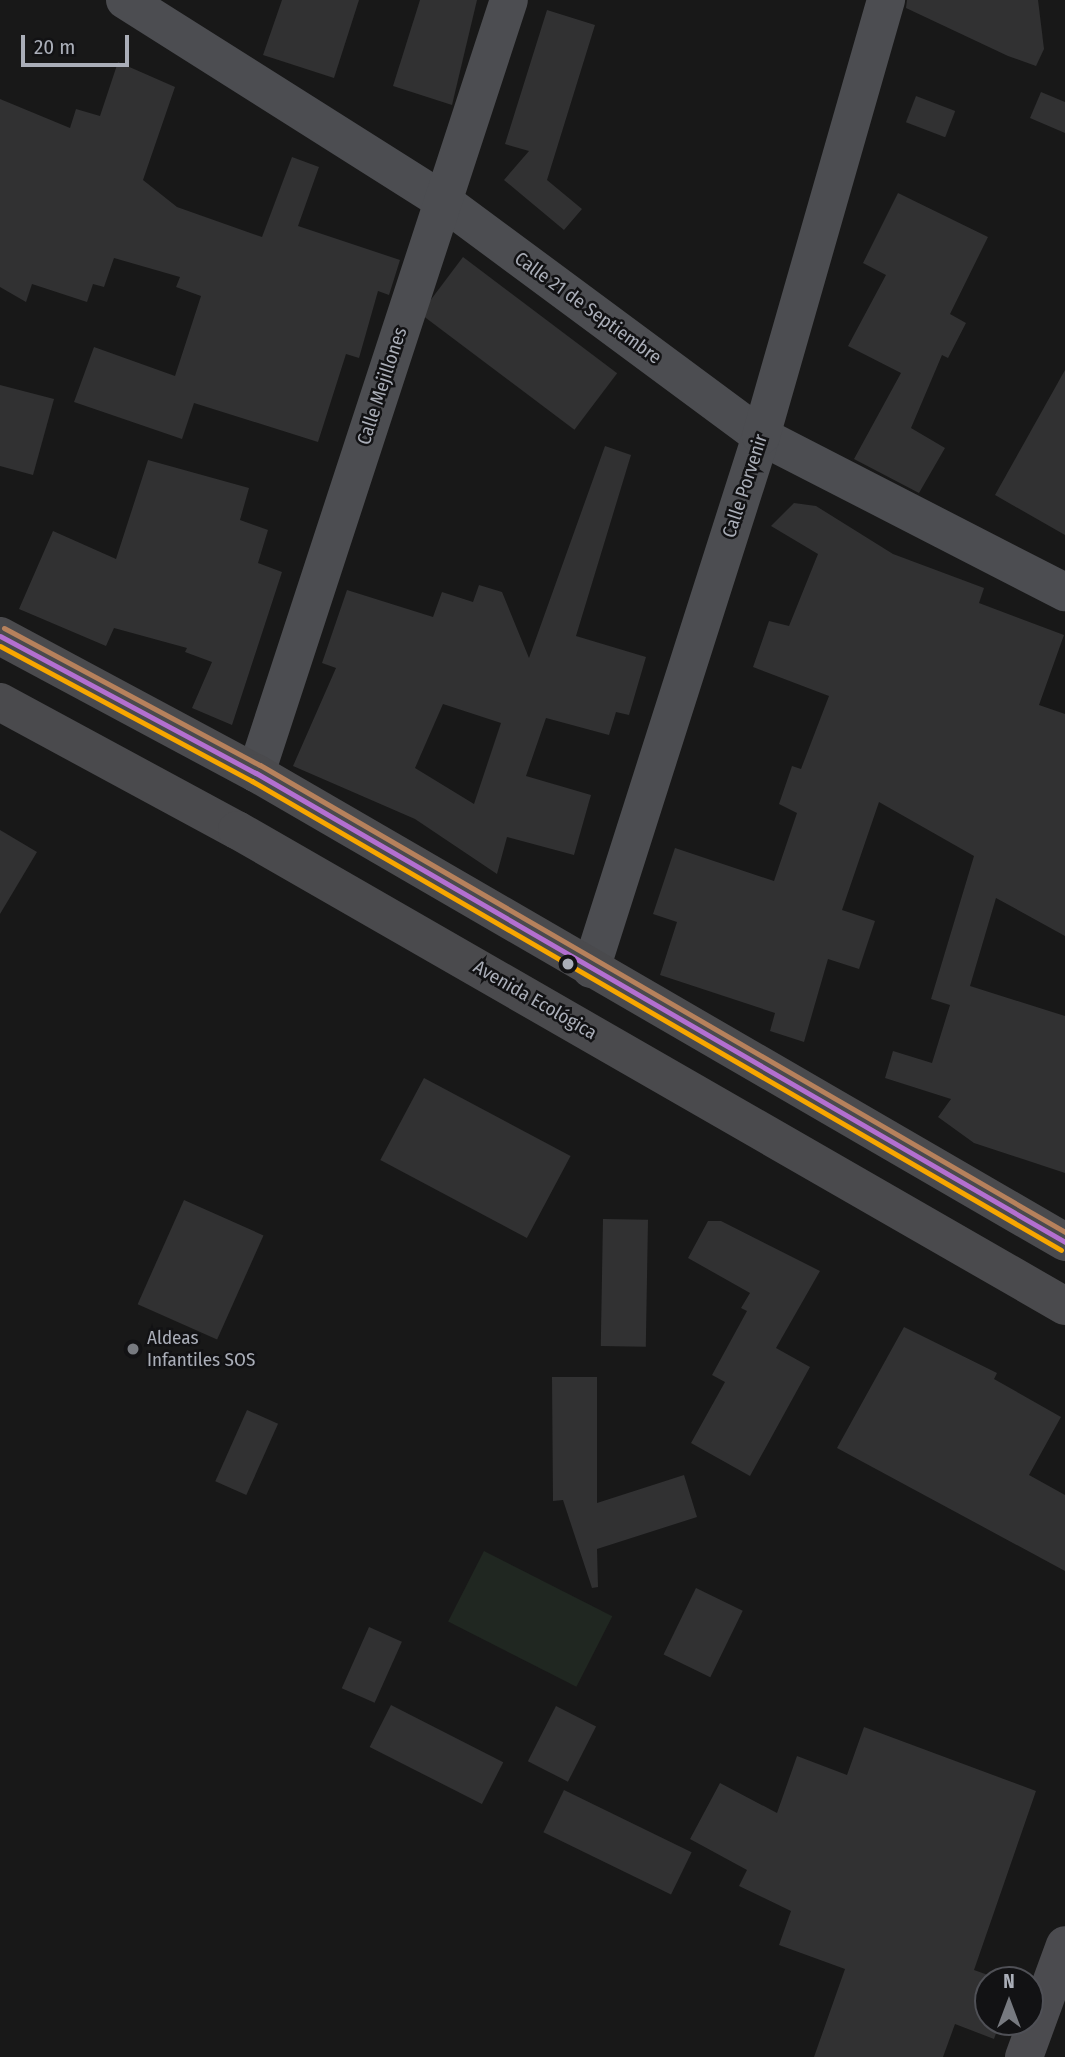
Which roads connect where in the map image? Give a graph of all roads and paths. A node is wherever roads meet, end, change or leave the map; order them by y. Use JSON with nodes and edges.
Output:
{"nodes":[{"id":1,"x":125,"y":0,"type":"edge"},
{"id":2,"x":509,"y":0,"type":"edge"},
{"id":3,"x":886,"y":0,"type":"edge"},
{"id":4,"x":443,"y":201,"type":"junction"},
{"id":5,"x":761,"y":436,"type":"junction"},
{"id":6,"x":1065,"y":592,"type":"edge"},
{"id":7,"x":0,"y":636,"type":"edge"},
{"id":8,"x":0,"y":702,"type":"edge"},
{"id":9,"x":256,"y":773,"type":"junction"},
{"id":10,"x":592,"y":969,"type":"junction"},
{"id":11,"x":1065,"y":1242,"type":"edge"},
{"id":12,"x":1065,"y":1306,"type":"edge"},
{"id":13,"x":1065,"y":1945,"type":"edge"},
{"id":14,"x":1024,"y":2057,"type":"edge"}],
"edges":[{"from":1,"to":4,"type":"street","name":"Calle 21 de Septiembre"},
{"from":2,"to":4,"type":"street","name":"Calle Mejillones"},
{"from":3,"to":5,"type":"street","name":"Calle Porvenir"},
{"from":4,"to":5,"type":"street","name":"Calle 21 de Septiembre"},
{"from":4,"to":9,"type":"street","name":"Calle Mejillones"},
{"from":5,"to":6,"type":"street","name":"Calle 21 de Septiembre"},
{"from":5,"to":10,"type":"street","name":"Calle Porvenir"},
{"from":7,"to":9,"type":"main road"},
{"from":8,"to":12,"type":"main road","name":"Avenida Ecológica"},
{"from":9,"to":10,"type":"main road"},
{"from":10,"to":11,"type":"main road"},
{"from":13,"to":14,"type":"main road"}]}
